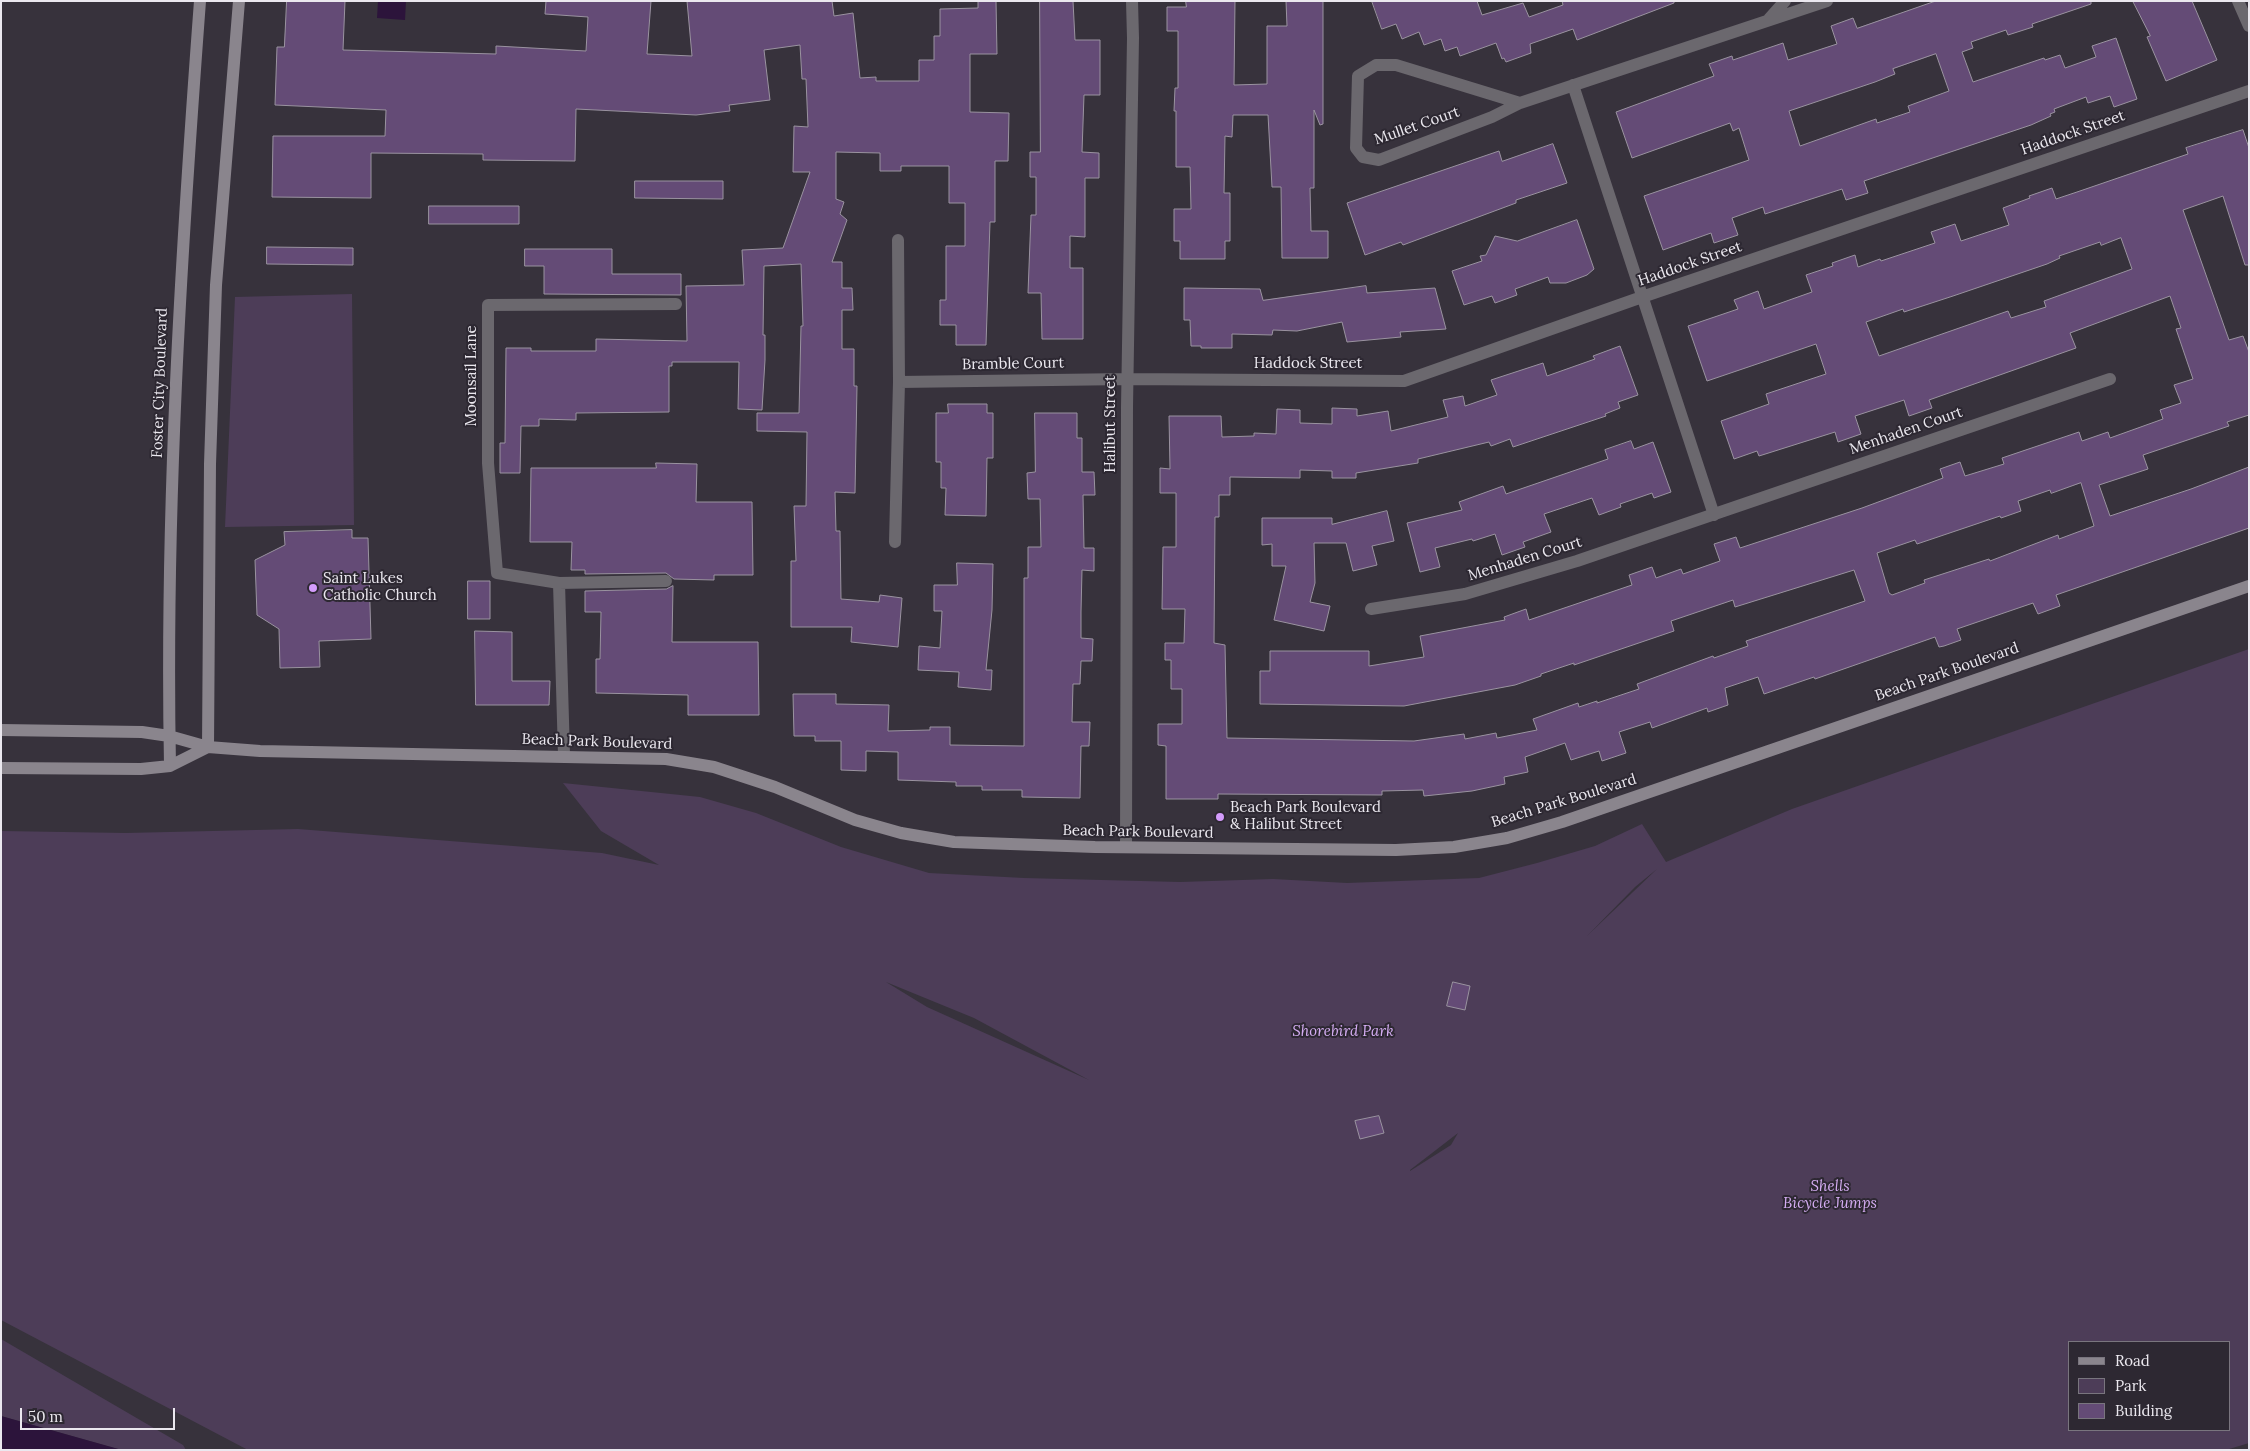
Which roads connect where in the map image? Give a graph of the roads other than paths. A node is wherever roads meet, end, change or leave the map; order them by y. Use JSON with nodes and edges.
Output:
{"nodes":[{"id":1,"x":200,"y":1,"type":"edge"},
{"id":2,"x":239,"y":1,"type":"edge"},
{"id":3,"x":1132,"y":1,"type":"edge"},
{"id":4,"x":1785,"y":1,"type":"edge"},
{"id":5,"x":1827,"y":1,"type":"edge"},
{"id":6,"x":2238,"y":1,"type":"edge"},
{"id":7,"x":1767,"y":20,"type":"junction"},
{"id":8,"x":2249,"y":26,"type":"edge"},
{"id":9,"x":1573,"y":85,"type":"junction"},
{"id":10,"x":2249,"y":91,"type":"edge"},
{"id":11,"x":1520,"y":103,"type":"junction"},
{"id":12,"x":898,"y":240,"type":"dead end"},
{"id":13,"x":1642,"y":297,"type":"junction"},
{"id":14,"x":676,"y":304,"type":"dead end"},
{"id":15,"x":1128,"y":379,"type":"junction"},
{"id":16,"x":2110,"y":379,"type":"dead end"},
{"id":17,"x":900,"y":382,"type":"junction"},
{"id":18,"x":1714,"y":514,"type":"junction"},
{"id":19,"x":895,"y":542,"type":"dead end"},
{"id":20,"x":666,"y":582,"type":"dead end"},
{"id":21,"x":559,"y":583,"type":"junction"},
{"id":22,"x":2249,"y":586,"type":"edge"},
{"id":23,"x":1371,"y":609,"type":"dead end"},
{"id":24,"x":1,"y":730,"type":"edge"},
{"id":25,"x":169,"y":736,"type":"junction"},
{"id":26,"x":208,"y":747,"type":"junction"},
{"id":27,"x":564,"y":755,"type":"junction"},
{"id":28,"x":170,"y":766,"type":"junction"},
{"id":29,"x":1,"y":768,"type":"edge"},
{"id":30,"x":1126,"y":847,"type":"junction"}],
"edges":[{"from":1,"to":25,"type":"main road","name":"Foster City Boulevard"},
{"from":2,"to":26,"type":"main road"},
{"from":3,"to":15,"type":"street","name":"Halibut Street"},
{"from":4,"to":7,"type":"street","name":"Mullet Court"},
{"from":5,"to":7,"type":"street","name":"Mullet Court"},
{"from":6,"to":8,"type":"street"},
{"from":7,"to":9,"type":"street","name":"Mullet Court"},
{"from":9,"to":11,"type":"street","name":"Mullet Court"},
{"from":9,"to":13,"type":"street"},
{"from":10,"to":13,"type":"street","name":"Haddock Street"},
{"from":11,"to":11,"type":"street","name":"Mullet Court"},
{"from":12,"to":17,"type":"street"},
{"from":13,"to":15,"type":"street","name":"Haddock Street"},
{"from":13,"to":18,"type":"street"},
{"from":14,"to":21,"type":"street","name":"Moonsail Lane"},
{"from":15,"to":17,"type":"street","name":"Bramble Court"},
{"from":15,"to":30,"type":"street","name":"Halibut Street"},
{"from":16,"to":18,"type":"street","name":"Menhaden Court"},
{"from":17,"to":19,"type":"street"},
{"from":18,"to":23,"type":"street","name":"Menhaden Court"},
{"from":20,"to":21,"type":"street","name":"Moonsail Lane"},
{"from":21,"to":27,"type":"street"},
{"from":22,"to":30,"type":"main road","name":"Beach Park Boulevard"},
{"from":24,"to":25,"type":"main road","name":"Beach Park Boulevard"},
{"from":25,"to":26,"type":"main road","name":"Beach Park Boulevard"},
{"from":25,"to":28,"type":"main road","name":"Foster City Boulevard"},
{"from":26,"to":27,"type":"main road","name":"Beach Park Boulevard"},
{"from":26,"to":28,"type":"main road","name":"Beach Park Boulevard"},
{"from":27,"to":30,"type":"main road","name":"Beach Park Boulevard"},
{"from":28,"to":29,"type":"main road","name":"Beach Park Boulevard"}]}
